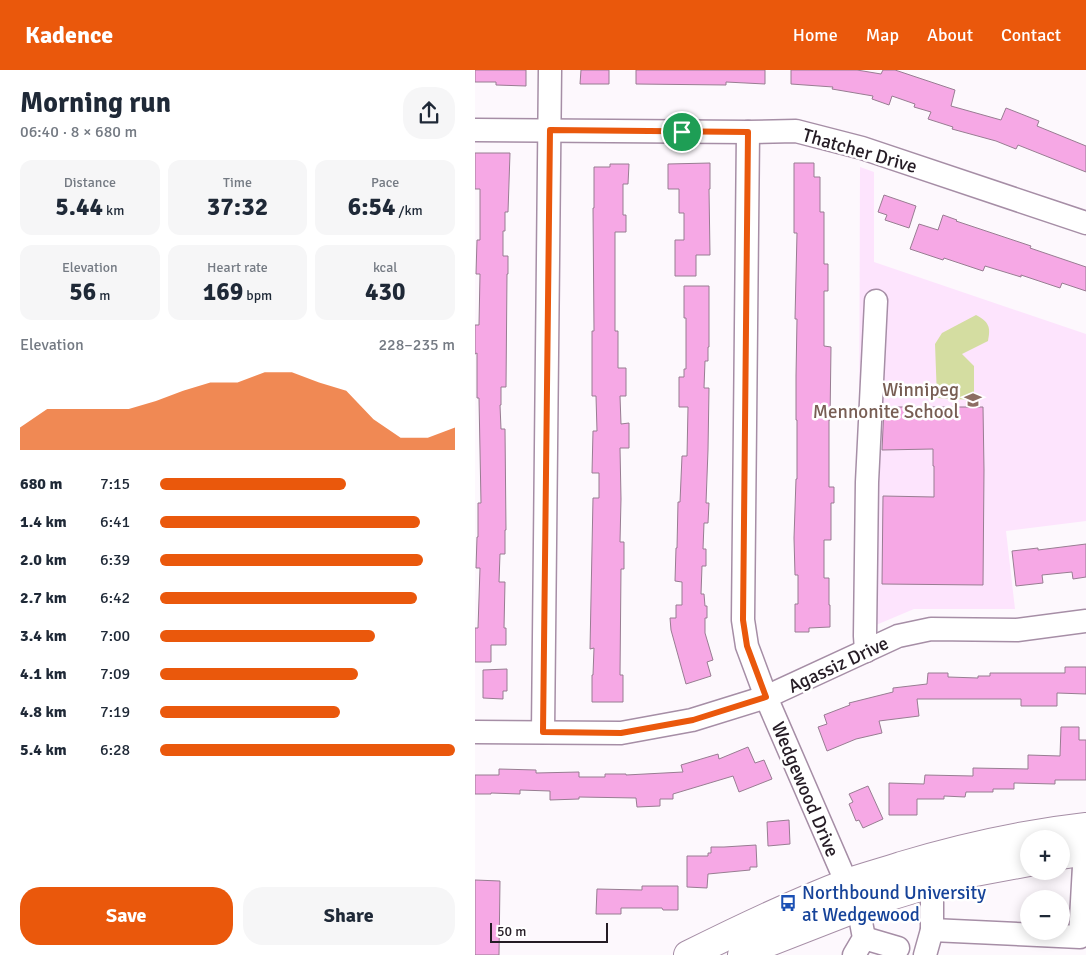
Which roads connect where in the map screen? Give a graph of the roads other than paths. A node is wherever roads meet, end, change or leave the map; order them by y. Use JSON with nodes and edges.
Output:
{"nodes":[{"id":1,"x":550,"y":70,"type":"edge"},
{"id":2,"x":475,"y":130,"type":"edge"},
{"id":3,"x":550,"y":130,"type":"junction"},
{"id":4,"x":748,"y":132,"type":"junction"},
{"id":5,"x":1086,"y":223,"type":"edge"},
{"id":6,"x":876,"y":301,"type":"dead end"},
{"id":7,"x":1086,"y":621,"type":"edge"},
{"id":8,"x":866,"y":651,"type":"junction"},
{"id":9,"x":766,"y":697,"type":"junction"},
{"id":10,"x":475,"y":732,"type":"edge"},
{"id":11,"x":543,"y":732,"type":"junction"},
{"id":12,"x":1079,"y":846,"type":"edge"},
{"id":13,"x":1020,"y":864,"type":"edge"},
{"id":14,"x":930,"y":884,"type":"junction"},
{"id":15,"x":852,"y":895,"type":"junction"},
{"id":16,"x":932,"y":930,"type":"junction"},
{"id":17,"x":859,"y":946,"type":"edge"},
{"id":18,"x":1080,"y":946,"type":"edge"},
{"id":19,"x":776,"y":948,"type":"edge"},
{"id":20,"x":899,"y":948,"type":"dead end"},
{"id":21,"x":688,"y":955,"type":"edge"},
{"id":22,"x":742,"y":955,"type":"edge"},
{"id":23,"x":925,"y":955,"type":"edge"}],
"edges":[{"from":1,"to":3,"type":"street"},
{"from":2,"to":3,"type":"street","name":"Thatcher Drive"},
{"from":3,"to":4,"type":"street","name":"Thatcher Drive"},
{"from":3,"to":11,"type":"street"},
{"from":4,"to":5,"type":"street","name":"Thatcher Drive"},
{"from":4,"to":9,"type":"street","name":"Wedgewood Drive"},
{"from":6,"to":8,"type":"street"},
{"from":7,"to":8,"type":"street","name":"Agassiz Drive"},
{"from":8,"to":9,"type":"street","name":"Agassiz Drive"},
{"from":9,"to":11,"type":"street","name":"Agassiz Drive"},
{"from":9,"to":15,"type":"street","name":"Wedgewood Drive"},
{"from":10,"to":11,"type":"street","name":"Agassiz Drive"},
{"from":12,"to":15,"type":"main road"},
{"from":12,"to":18,"type":"street"},
{"from":13,"to":14,"type":"main road"},
{"from":14,"to":15,"type":"main road"},
{"from":14,"to":16,"type":"street"},
{"from":15,"to":17,"type":"street","name":"Wedgewood Drive"},
{"from":15,"to":19,"type":"main road"},
{"from":15,"to":21,"type":"main road"},
{"from":16,"to":18,"type":"street"},
{"from":16,"to":23,"type":"street"},
{"from":17,"to":20,"type":"street"},
{"from":19,"to":22,"type":"main road"}]}
